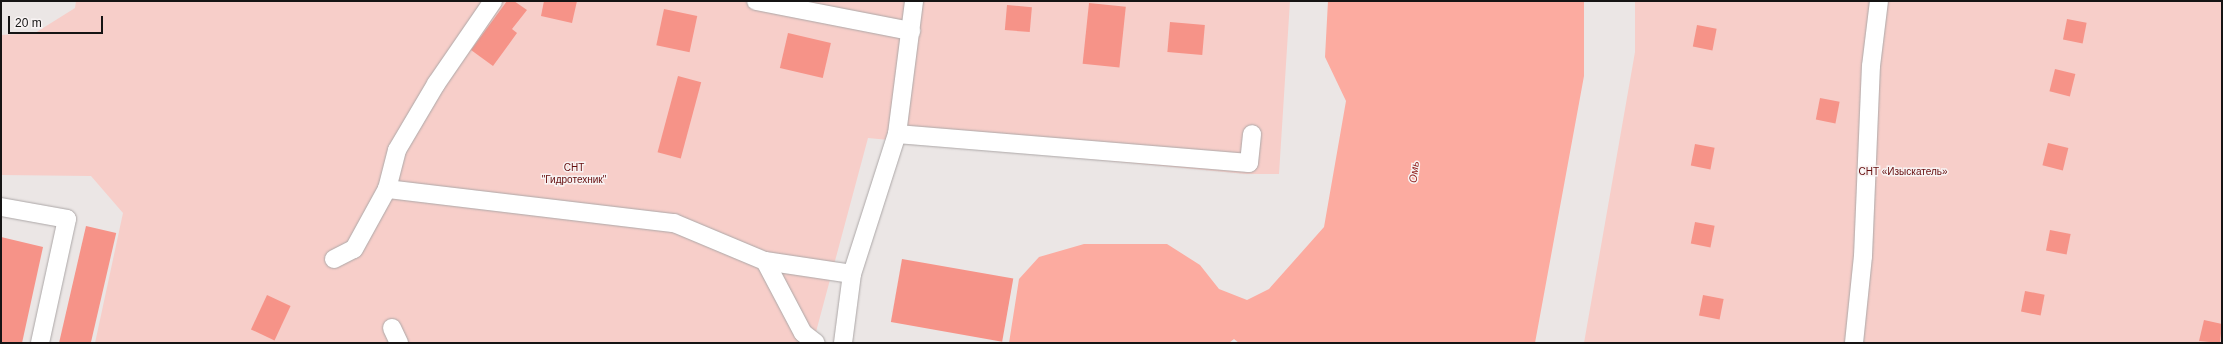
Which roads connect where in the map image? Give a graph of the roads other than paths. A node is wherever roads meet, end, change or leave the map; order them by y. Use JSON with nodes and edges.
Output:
{"nodes":[{"id":1,"x":493,"y":1,"type":"edge"},
{"id":2,"x":756,"y":1,"type":"edge"},
{"id":3,"x":914,"y":1,"type":"edge"},
{"id":4,"x":1879,"y":1,"type":"edge"},
{"id":5,"x":911,"y":31,"type":"junction"},
{"id":6,"x":897,"y":134,"type":"junction"},
{"id":7,"x":1252,"y":134,"type":"dead end"},
{"id":8,"x":387,"y":190,"type":"junction"},
{"id":9,"x":1,"y":207,"type":"edge"},
{"id":10,"x":334,"y":259,"type":"dead end"},
{"id":11,"x":765,"y":261,"type":"junction"},
{"id":12,"x":852,"y":274,"type":"junction"},
{"id":13,"x":40,"y":343,"type":"edge"},
{"id":14,"x":816,"y":343,"type":"edge"},
{"id":15,"x":843,"y":343,"type":"edge"},
{"id":16,"x":1854,"y":343,"type":"edge"}],
"edges":[{"from":1,"to":8,"type":"lane"},
{"from":2,"to":5,"type":"lane"},
{"from":3,"to":5,"type":"lane"},
{"from":4,"to":16,"type":"lane"},
{"from":5,"to":6,"type":"lane"},
{"from":6,"to":7,"type":"lane"},
{"from":6,"to":12,"type":"lane"},
{"from":8,"to":10,"type":"lane"},
{"from":8,"to":11,"type":"lane"},
{"from":9,"to":13,"type":"lane"},
{"from":11,"to":12,"type":"lane"},
{"from":11,"to":14,"type":"lane"},
{"from":12,"to":15,"type":"lane"}]}
